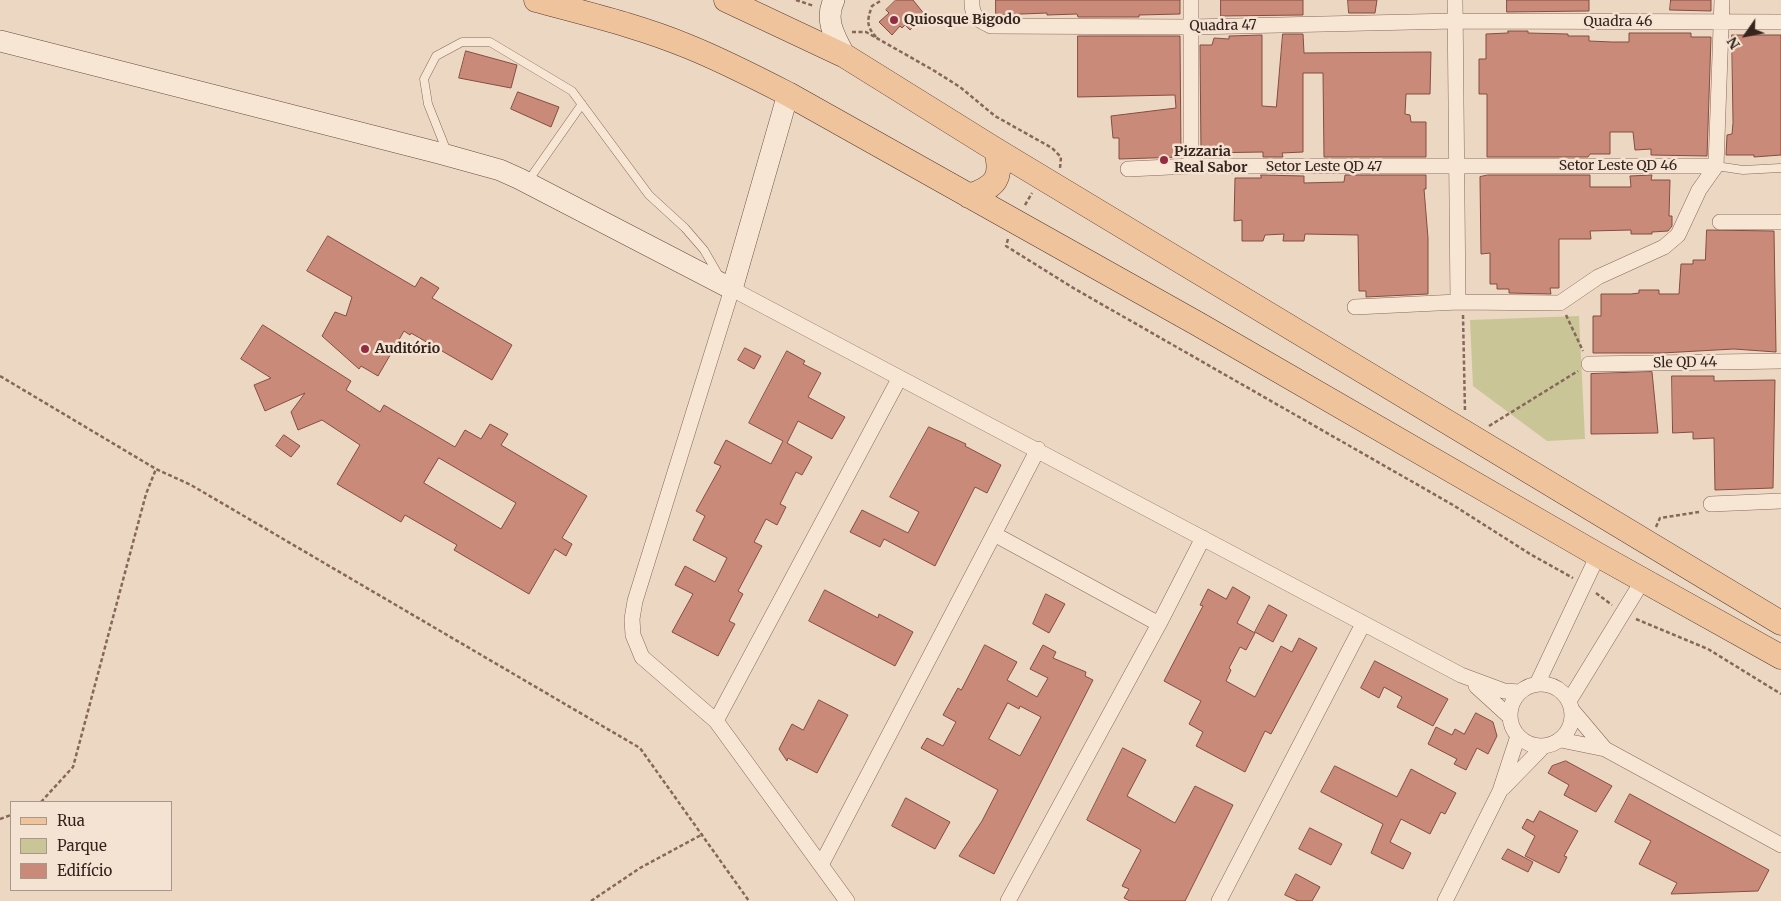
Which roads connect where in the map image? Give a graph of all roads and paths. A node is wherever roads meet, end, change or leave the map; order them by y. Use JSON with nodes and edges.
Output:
{"nodes":[{"id":1,"x":536,"y":0,"type":"edge"},
{"id":2,"x":726,"y":0,"type":"edge"},
{"id":3,"x":834,"y":0,"type":"edge"},
{"id":4,"x":882,"y":0,"type":"edge"},
{"id":5,"x":972,"y":0,"type":"edge"},
{"id":6,"x":1192,"y":0,"type":"edge"},
{"id":7,"x":1455,"y":0,"type":"edge"},
{"id":8,"x":1722,"y":0,"type":"edge"},
{"id":9,"x":1455,"y":21,"type":"junction"},
{"id":10,"x":1781,"y":22,"type":"edge"},
{"id":11,"x":1722,"y":23,"type":"junction"},
{"id":12,"x":1192,"y":27,"type":"junction"},
{"id":13,"x":878,"y":39,"type":"dead end"},
{"id":14,"x":0,"y":41,"type":"edge"},
{"id":15,"x":845,"y":56,"type":"junction"},
{"id":16,"x":788,"y":94,"type":"junction"},
{"id":17,"x":582,"y":104,"type":"junction"},
{"id":18,"x":996,"y":150,"type":"junction"},
{"id":19,"x":449,"y":156,"type":"junction"},
{"id":20,"x":1191,"y":166,"type":"junction"},
{"id":21,"x":1716,"y":166,"type":"junction"},
{"id":22,"x":1456,"y":167,"type":"junction"},
{"id":23,"x":1780,"y":168,"type":"edge"},
{"id":24,"x":1128,"y":169,"type":"dead end"},
{"id":25,"x":527,"y":183,"type":"junction"},
{"id":26,"x":969,"y":196,"type":"junction"},
{"id":27,"x":1720,"y":222,"type":"dead end"},
{"id":28,"x":1781,"y":222,"type":"edge"},
{"id":29,"x":727,"y":286,"type":"junction"},
{"id":30,"x":1460,"y":303,"type":"junction"},
{"id":31,"x":1560,"y":303,"type":"junction"},
{"id":32,"x":1355,"y":307,"type":"dead end"},
{"id":33,"x":1781,"y":361,"type":"edge"},
{"id":34,"x":1589,"y":364,"type":"junction"},
{"id":35,"x":0,"y":376,"type":"edge"},
{"id":36,"x":899,"y":379,"type":"junction"},
{"id":37,"x":1464,"y":434,"type":"junction"},
{"id":38,"x":1038,"y":449,"type":"junction"},
{"id":39,"x":1494,"y":452,"type":"junction"},
{"id":40,"x":156,"y":469,"type":"junction"},
{"id":41,"x":1474,"y":484,"type":"junction"},
{"id":42,"x":1781,"y":501,"type":"edge"},
{"id":43,"x":1711,"y":504,"type":"joint"},
{"id":44,"x":994,"y":534,"type":"junction"},
{"id":45,"x":1202,"y":538,"type":"junction"},
{"id":46,"x":1648,"y":544,"type":"junction"},
{"id":47,"x":1598,"y":555,"type":"junction"},
{"id":48,"x":1643,"y":580,"type":"junction"},
{"id":49,"x":1781,"y":623,"type":"edge"},
{"id":50,"x":1159,"y":624,"type":"junction"},
{"id":51,"x":1363,"y":624,"type":"junction"},
{"id":52,"x":1781,"y":657,"type":"edge"},
{"id":53,"x":1461,"y":675,"type":"junction"},
{"id":54,"x":1537,"y":684,"type":"junction"},
{"id":55,"x":1520,"y":692,"type":"junction"},
{"id":56,"x":1570,"y":706,"type":"junction"},
{"id":57,"x":1510,"y":717,"type":"junction"},
{"id":58,"x":716,"y":720,"type":"junction"},
{"id":59,"x":1518,"y":736,"type":"junction"},
{"id":60,"x":1561,"y":740,"type":"junction"},
{"id":61,"x":1543,"y":747,"type":"junction"},
{"id":62,"x":1605,"y":749,"type":"junction"},
{"id":63,"x":1500,"y":791,"type":"junction"},
{"id":64,"x":42,"y":801,"type":"edge"},
{"id":65,"x":703,"y":834,"type":"junction"},
{"id":66,"x":1781,"y":845,"type":"edge"},
{"id":67,"x":821,"y":865,"type":"junction"},
{"id":68,"x":591,"y":901,"type":"edge"},
{"id":69,"x":749,"y":901,"type":"edge"},
{"id":70,"x":847,"y":901,"type":"edge"},
{"id":71,"x":1008,"y":901,"type":"edge"},
{"id":72,"x":1219,"y":901,"type":"edge"},
{"id":73,"x":1445,"y":901,"type":"edge"}],
"edges":[{"from":1,"to":16,"type":"main road"},
{"from":2,"to":15,"type":"main road"},
{"from":3,"to":15,"type":"street"},
{"from":4,"to":13,"type":"path"},
{"from":5,"to":12,"type":"street","name":"Quadra 47"},
{"from":6,"to":12,"type":"street"},
{"from":7,"to":9,"type":"street"},
{"from":8,"to":11,"type":"street"},
{"from":9,"to":11,"type":"street","name":"Quadra 46"},
{"from":9,"to":12,"type":"street","name":"Quadra 47"},
{"from":9,"to":22,"type":"street"},
{"from":10,"to":11,"type":"street","name":"Quadra 46"},
{"from":11,"to":21,"type":"street"},
{"from":12,"to":20,"type":"street"},
{"from":14,"to":19,"type":"street"},
{"from":15,"to":18,"type":"main road"},
{"from":16,"to":26,"type":"main road"},
{"from":16,"to":29,"type":"street"},
{"from":17,"to":19,"type":"lane"},
{"from":17,"to":25,"type":"lane"},
{"from":17,"to":29,"type":"lane"},
{"from":18,"to":26,"type":"main road"},
{"from":18,"to":37,"type":"main road"},
{"from":19,"to":25,"type":"street"},
{"from":20,"to":22,"type":"street","name":"Setor Leste QD 47"},
{"from":20,"to":24,"type":"street","name":"Setor Leste QD 47"},
{"from":21,"to":22,"type":"street","name":"Setor Leste QD 46"},
{"from":21,"to":23,"type":"lane","name":"Setor Leste QD 46"},
{"from":21,"to":31,"type":"street"},
{"from":22,"to":30,"type":"street"},
{"from":25,"to":29,"type":"street"},
{"from":26,"to":41,"type":"main road"},
{"from":27,"to":28,"type":"street"},
{"from":29,"to":36,"type":"street"},
{"from":29,"to":58,"type":"street"},
{"from":30,"to":31,"type":"street"},
{"from":30,"to":32,"type":"street"},
{"from":30,"to":37,"type":"path"},
{"from":31,"to":34,"type":"path"},
{"from":33,"to":34,"type":"street","name":"Sle QD 44"},
{"from":34,"to":37,"type":"path"},
{"from":35,"to":40,"type":"path"},
{"from":36,"to":38,"type":"street"},
{"from":36,"to":58,"type":"street"},
{"from":37,"to":39,"type":"main road"},
{"from":38,"to":44,"type":"street"},
{"from":38,"to":45,"type":"street"},
{"from":39,"to":41,"type":"main road"},
{"from":39,"to":46,"type":"main road"},
{"from":40,"to":64,"type":"path"},
{"from":40,"to":65,"type":"path"},
{"from":41,"to":47,"type":"main road"},
{"from":42,"to":43,"type":"street"},
{"from":43,"to":46,"type":"path"},
{"from":44,"to":50,"type":"street"},
{"from":44,"to":67,"type":"street"},
{"from":45,"to":50,"type":"street"},
{"from":45,"to":51,"type":"street"},
{"from":46,"to":49,"type":"main road"},
{"from":47,"to":48,"type":"main road"},
{"from":47,"to":54,"type":"street"},
{"from":48,"to":52,"type":"main road"},
{"from":48,"to":56,"type":"street"},
{"from":50,"to":71,"type":"street"},
{"from":51,"to":53,"type":"street"},
{"from":51,"to":72,"type":"street"},
{"from":53,"to":55,"type":"street"},
{"from":53,"to":57,"type":"street"},
{"from":54,"to":55,"type":"street"},
{"from":54,"to":56,"type":"street"},
{"from":55,"to":57,"type":"street"},
{"from":56,"to":60,"type":"street"},
{"from":56,"to":62,"type":"street"},
{"from":57,"to":59,"type":"street"},
{"from":58,"to":67,"type":"street"},
{"from":59,"to":61,"type":"street"},
{"from":59,"to":63,"type":"street"},
{"from":60,"to":61,"type":"street"},
{"from":60,"to":62,"type":"street"},
{"from":61,"to":63,"type":"street"},
{"from":62,"to":66,"type":"street"},
{"from":63,"to":73,"type":"street"},
{"from":65,"to":68,"type":"path"},
{"from":65,"to":69,"type":"path"},
{"from":67,"to":70,"type":"street"}]}
